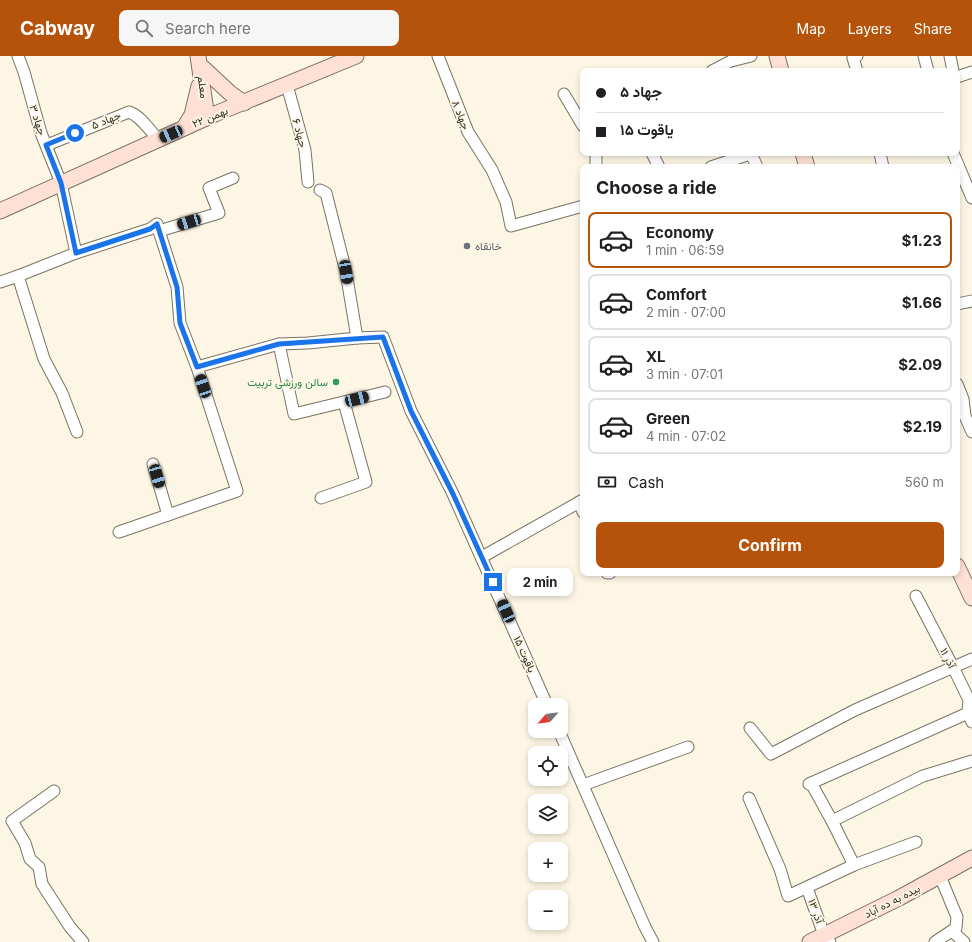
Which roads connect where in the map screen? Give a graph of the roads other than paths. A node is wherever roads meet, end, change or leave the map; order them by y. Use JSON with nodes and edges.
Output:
{"nodes":[{"id":1,"x":18,"y":56,"type":"edge"},
{"id":2,"x":356,"y":56,"type":"edge"},
{"id":3,"x":438,"y":56,"type":"edge"},
{"id":4,"x":752,"y":56,"type":"edge"},
{"id":5,"x":777,"y":56,"type":"edge"},
{"id":6,"x":857,"y":56,"type":"edge"},
{"id":7,"x":924,"y":56,"type":"edge"},
{"id":8,"x":950,"y":56,"type":"edge"},
{"id":9,"x":732,"y":63,"type":"edge"},
{"id":10,"x":201,"y":64,"type":"edge"},
{"id":11,"x":720,"y":68,"type":"edge"},
{"id":12,"x":780,"y":68,"type":"edge"},
{"id":13,"x":856,"y":68,"type":"edge"},
{"id":14,"x":927,"y":68,"type":"edge"},
{"id":15,"x":953,"y":68,"type":"edge"},
{"id":16,"x":972,"y":72,"type":"edge"},
{"id":17,"x":960,"y":76,"type":"edge"},
{"id":18,"x":287,"y":85,"type":"junction"},
{"id":19,"x":564,"y":94,"type":"dead end"},
{"id":20,"x":244,"y":103,"type":"junction"},
{"id":21,"x":211,"y":116,"type":"junction"},
{"id":22,"x":580,"y":121,"type":"edge"},
{"id":23,"x":184,"y":128,"type":"junction"},
{"id":24,"x":158,"y":139,"type":"junction"},
{"id":25,"x":46,"y":145,"type":"junction"},
{"id":26,"x":744,"y":156,"type":"edge"},
{"id":27,"x":720,"y":164,"type":"edge"},
{"id":28,"x":960,"y":170,"type":"edge"},
{"id":29,"x":232,"y":178,"type":"dead end"},
{"id":30,"x":308,"y":182,"type":"dead end"},
{"id":31,"x":61,"y":183,"type":"junction"},
{"id":32,"x":320,"y":190,"type":"dead end"},
{"id":33,"x":972,"y":198,"type":"edge"},
{"id":34,"x":580,"y":207,"type":"edge"},
{"id":35,"x":0,"y":211,"type":"edge"},
{"id":36,"x":159,"y":231,"type":"junction"},
{"id":37,"x":76,"y":253,"type":"junction"},
{"id":38,"x":18,"y":276,"type":"junction"},
{"id":39,"x":0,"y":282,"type":"edge"},
{"id":40,"x":972,"y":301,"type":"edge"},
{"id":41,"x":960,"y":303,"type":"edge"},
{"id":42,"x":357,"y":338,"type":"junction"},
{"id":43,"x":279,"y":344,"type":"junction"},
{"id":44,"x":197,"y":367,"type":"junction"},
{"id":45,"x":960,"y":391,"type":"edge"},
{"id":46,"x":385,"y":392,"type":"dead end"},
{"id":47,"x":344,"y":402,"type":"junction"},
{"id":48,"x":961,"y":418,"type":"edge"},
{"id":49,"x":77,"y":432,"type":"dead end"},
{"id":50,"x":972,"y":432,"type":"edge"},
{"id":51,"x":153,"y":464,"type":"dead end"},
{"id":52,"x":321,"y":498,"type":"dead end"},
{"id":53,"x":580,"y":506,"type":"edge"},
{"id":54,"x":168,"y":515,"type":"junction"},
{"id":55,"x":119,"y":532,"type":"dead end"},
{"id":56,"x":482,"y":558,"type":"junction"},
{"id":57,"x":960,"y":572,"type":"edge"},
{"id":58,"x":916,"y":596,"type":"dead end"},
{"id":59,"x":972,"y":598,"type":"edge"},
{"id":60,"x":972,"y":659,"type":"edge"},
{"id":61,"x":954,"y":667,"type":"junction"},
{"id":62,"x":544,"y":698,"type":"edge"},
{"id":63,"x":970,"y":718,"type":"edge"},
{"id":64,"x":750,"y":728,"type":"dead end"},
{"id":65,"x":562,"y":738,"type":"edge"},
{"id":66,"x":688,"y":747,"type":"dead end"},
{"id":67,"x":972,"y":761,"type":"edge"},
{"id":68,"x":583,"y":785,"type":"junction"},
{"id":69,"x":54,"y":791,"type":"dead end"},
{"id":70,"x":749,"y":798,"type":"dead end"},
{"id":71,"x":832,"y":821,"type":"junction"},
{"id":72,"x":916,"y":842,"type":"dead end"},
{"id":73,"x":972,"y":858,"type":"edge"},
{"id":74,"x":854,"y":865,"type":"junction"},
{"id":75,"x":940,"y":876,"type":"junction"},
{"id":76,"x":807,"y":888,"type":"junction"},
{"id":77,"x":952,"y":931,"type":"junction"},
{"id":78,"x":827,"y":938,"type":"edge"},
{"id":79,"x":83,"y":942,"type":"edge"},
{"id":80,"x":653,"y":942,"type":"edge"},
{"id":81,"x":810,"y":942,"type":"edge"},
{"id":82,"x":935,"y":942,"type":"edge"},
{"id":83,"x":964,"y":942,"type":"edge"}],
"edges":[{"from":1,"to":25,"type":"street","name":"جهاد ۳"},
{"from":2,"to":18,"type":"main road","name":"۲۲ بهمن"},
{"from":3,"to":34,"type":"street","name":"جهاد ۸"},
{"from":4,"to":9,"type":"street"},
{"from":5,"to":12,"type":"main road"},
{"from":6,"to":13,"type":"street"},
{"from":7,"to":14,"type":"street"},
{"from":8,"to":15,"type":"street"},
{"from":9,"to":11,"type":"street"},
{"from":10,"to":20,"type":"main road"},
{"from":10,"to":21,"type":"main road","name":"معلم"},
{"from":10,"to":23,"type":"main road"},
{"from":16,"to":17,"type":"street"},
{"from":18,"to":20,"type":"main road","name":"۲۲ بهمن"},
{"from":18,"to":30,"type":"street","name":"جهاد ۶"},
{"from":19,"to":22,"type":"street"},
{"from":20,"to":21,"type":"main road","name":"۲۲ بهمن"},
{"from":21,"to":23,"type":"main road","name":"۲۲ بهمن"},
{"from":23,"to":24,"type":"main road","name":"۲۲ بهمن"},
{"from":24,"to":25,"type":"street","name":"جهاد ۵"},
{"from":24,"to":31,"type":"main road","name":"۲۲ بهمن"},
{"from":25,"to":31,"type":"street","name":"جهاد ۳"},
{"from":26,"to":27,"type":"street"},
{"from":28,"to":33,"type":"street"},
{"from":29,"to":36,"type":"street"},
{"from":31,"to":35,"type":"main road","name":"۲۲ بهمن"},
{"from":31,"to":37,"type":"street","name":"جهاد ۳"},
{"from":32,"to":42,"type":"street"},
{"from":36,"to":37,"type":"street"},
{"from":36,"to":44,"type":"street"},
{"from":37,"to":38,"type":"street"},
{"from":38,"to":39,"type":"street"},
{"from":38,"to":49,"type":"street"},
{"from":40,"to":41,"type":"street"},
{"from":42,"to":43,"type":"street"},
{"from":42,"to":56,"type":"street","name":"یاقوت ۱۵"},
{"from":43,"to":44,"type":"street"},
{"from":43,"to":47,"type":"street"},
{"from":44,"to":54,"type":"street"},
{"from":45,"to":48,"type":"street"},
{"from":46,"to":47,"type":"street"},
{"from":47,"to":52,"type":"street"},
{"from":48,"to":50,"type":"street"},
{"from":51,"to":54,"type":"street"},
{"from":53,"to":56,"type":"street"},
{"from":54,"to":55,"type":"street"},
{"from":56,"to":62,"type":"street","name":"یاقوت ۱۵"},
{"from":57,"to":59,"type":"main road"},
{"from":58,"to":61,"type":"street","name":"آذر ۱۱"},
{"from":60,"to":61,"type":"street"},
{"from":61,"to":63,"type":"street","name":"آذر ۱۱"},
{"from":61,"to":64,"type":"street"},
{"from":63,"to":71,"type":"street"},
{"from":65,"to":68,"type":"street"},
{"from":66,"to":68,"type":"street"},
{"from":67,"to":71,"type":"street"},
{"from":68,"to":80,"type":"street"},
{"from":69,"to":79,"type":"street"},
{"from":70,"to":76,"type":"street"},
{"from":71,"to":74,"type":"street"},
{"from":72,"to":74,"type":"street"},
{"from":73,"to":75,"type":"main road","name":"بیده به ده آباد"},
{"from":74,"to":76,"type":"street"},
{"from":75,"to":77,"type":"street"},
{"from":75,"to":78,"type":"main road","name":"بیده به ده آباد"},
{"from":76,"to":78,"type":"street","name":"آذر ۱۳"},
{"from":77,"to":82,"type":"street"},
{"from":77,"to":83,"type":"street"},
{"from":78,"to":81,"type":"main road","name":"بیده به ده آباد"}]}
